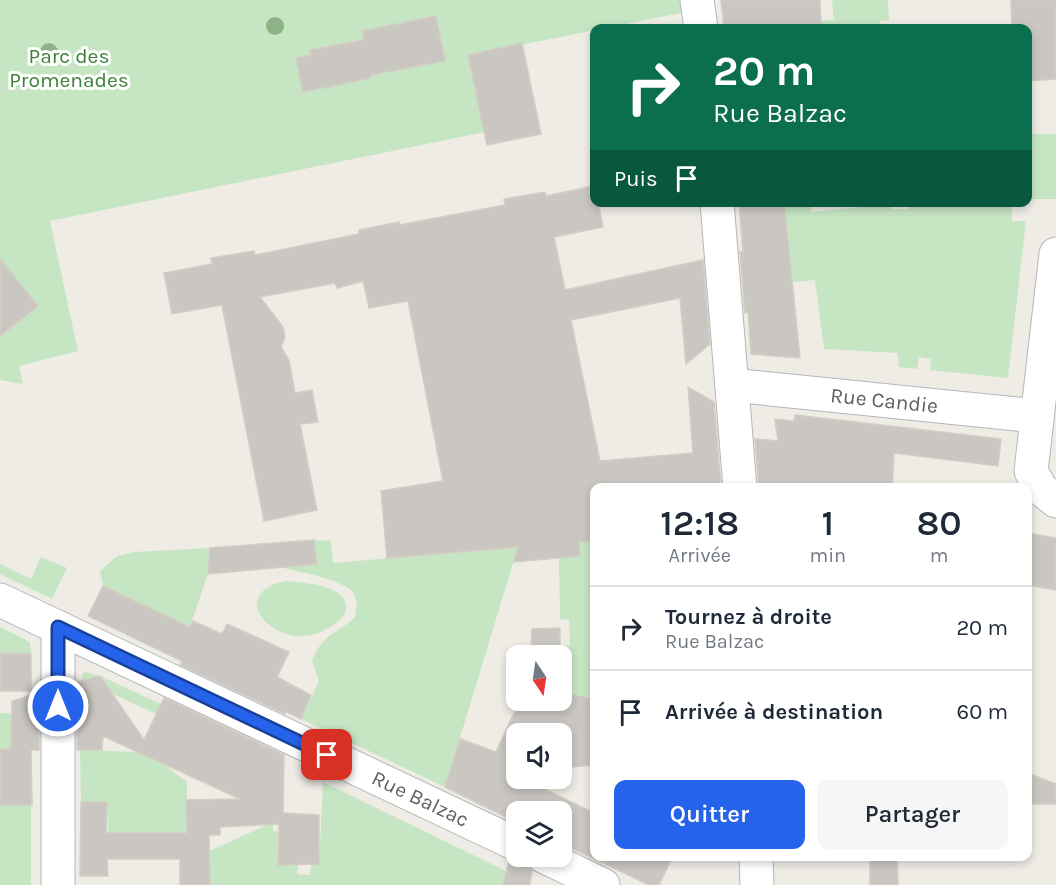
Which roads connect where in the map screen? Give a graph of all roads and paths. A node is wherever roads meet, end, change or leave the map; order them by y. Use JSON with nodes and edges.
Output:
{"nodes":[{"id":1,"x":697,"y":0,"type":"edge"},
{"id":2,"x":700,"y":24,"type":"edge"},
{"id":3,"x":717,"y":207,"type":"edge"},
{"id":4,"x":1056,"y":254,"type":"edge"},
{"id":5,"x":732,"y":386,"type":"junction"},
{"id":6,"x":1036,"y":416,"type":"junction"},
{"id":7,"x":740,"y":483,"type":"edge"},
{"id":8,"x":1056,"y":501,"type":"edge"},
{"id":9,"x":0,"y":600,"type":"edge"},
{"id":10,"x":58,"y":627,"type":"junction"},
{"id":11,"x":506,"y":839,"type":"edge"},
{"id":12,"x":756,"y":861,"type":"edge"},
{"id":13,"x":566,"y":867,"type":"edge"},
{"id":14,"x":58,"y":885,"type":"edge"},
{"id":15,"x":603,"y":885,"type":"edge"},
{"id":16,"x":757,"y":885,"type":"edge"}],
"edges":[{"from":1,"to":2,"type":"street"},
{"from":3,"to":5,"type":"street"},
{"from":4,"to":6,"type":"street"},
{"from":5,"to":6,"type":"street","name":"Rue Candie"},
{"from":5,"to":7,"type":"street"},
{"from":6,"to":8,"type":"street"},
{"from":9,"to":10,"type":"street","name":"Rue Balzac"},
{"from":10,"to":11,"type":"street","name":"Rue Balzac"},
{"from":10,"to":14,"type":"street"},
{"from":12,"to":16,"type":"street"},
{"from":13,"to":15,"type":"street"}]}
